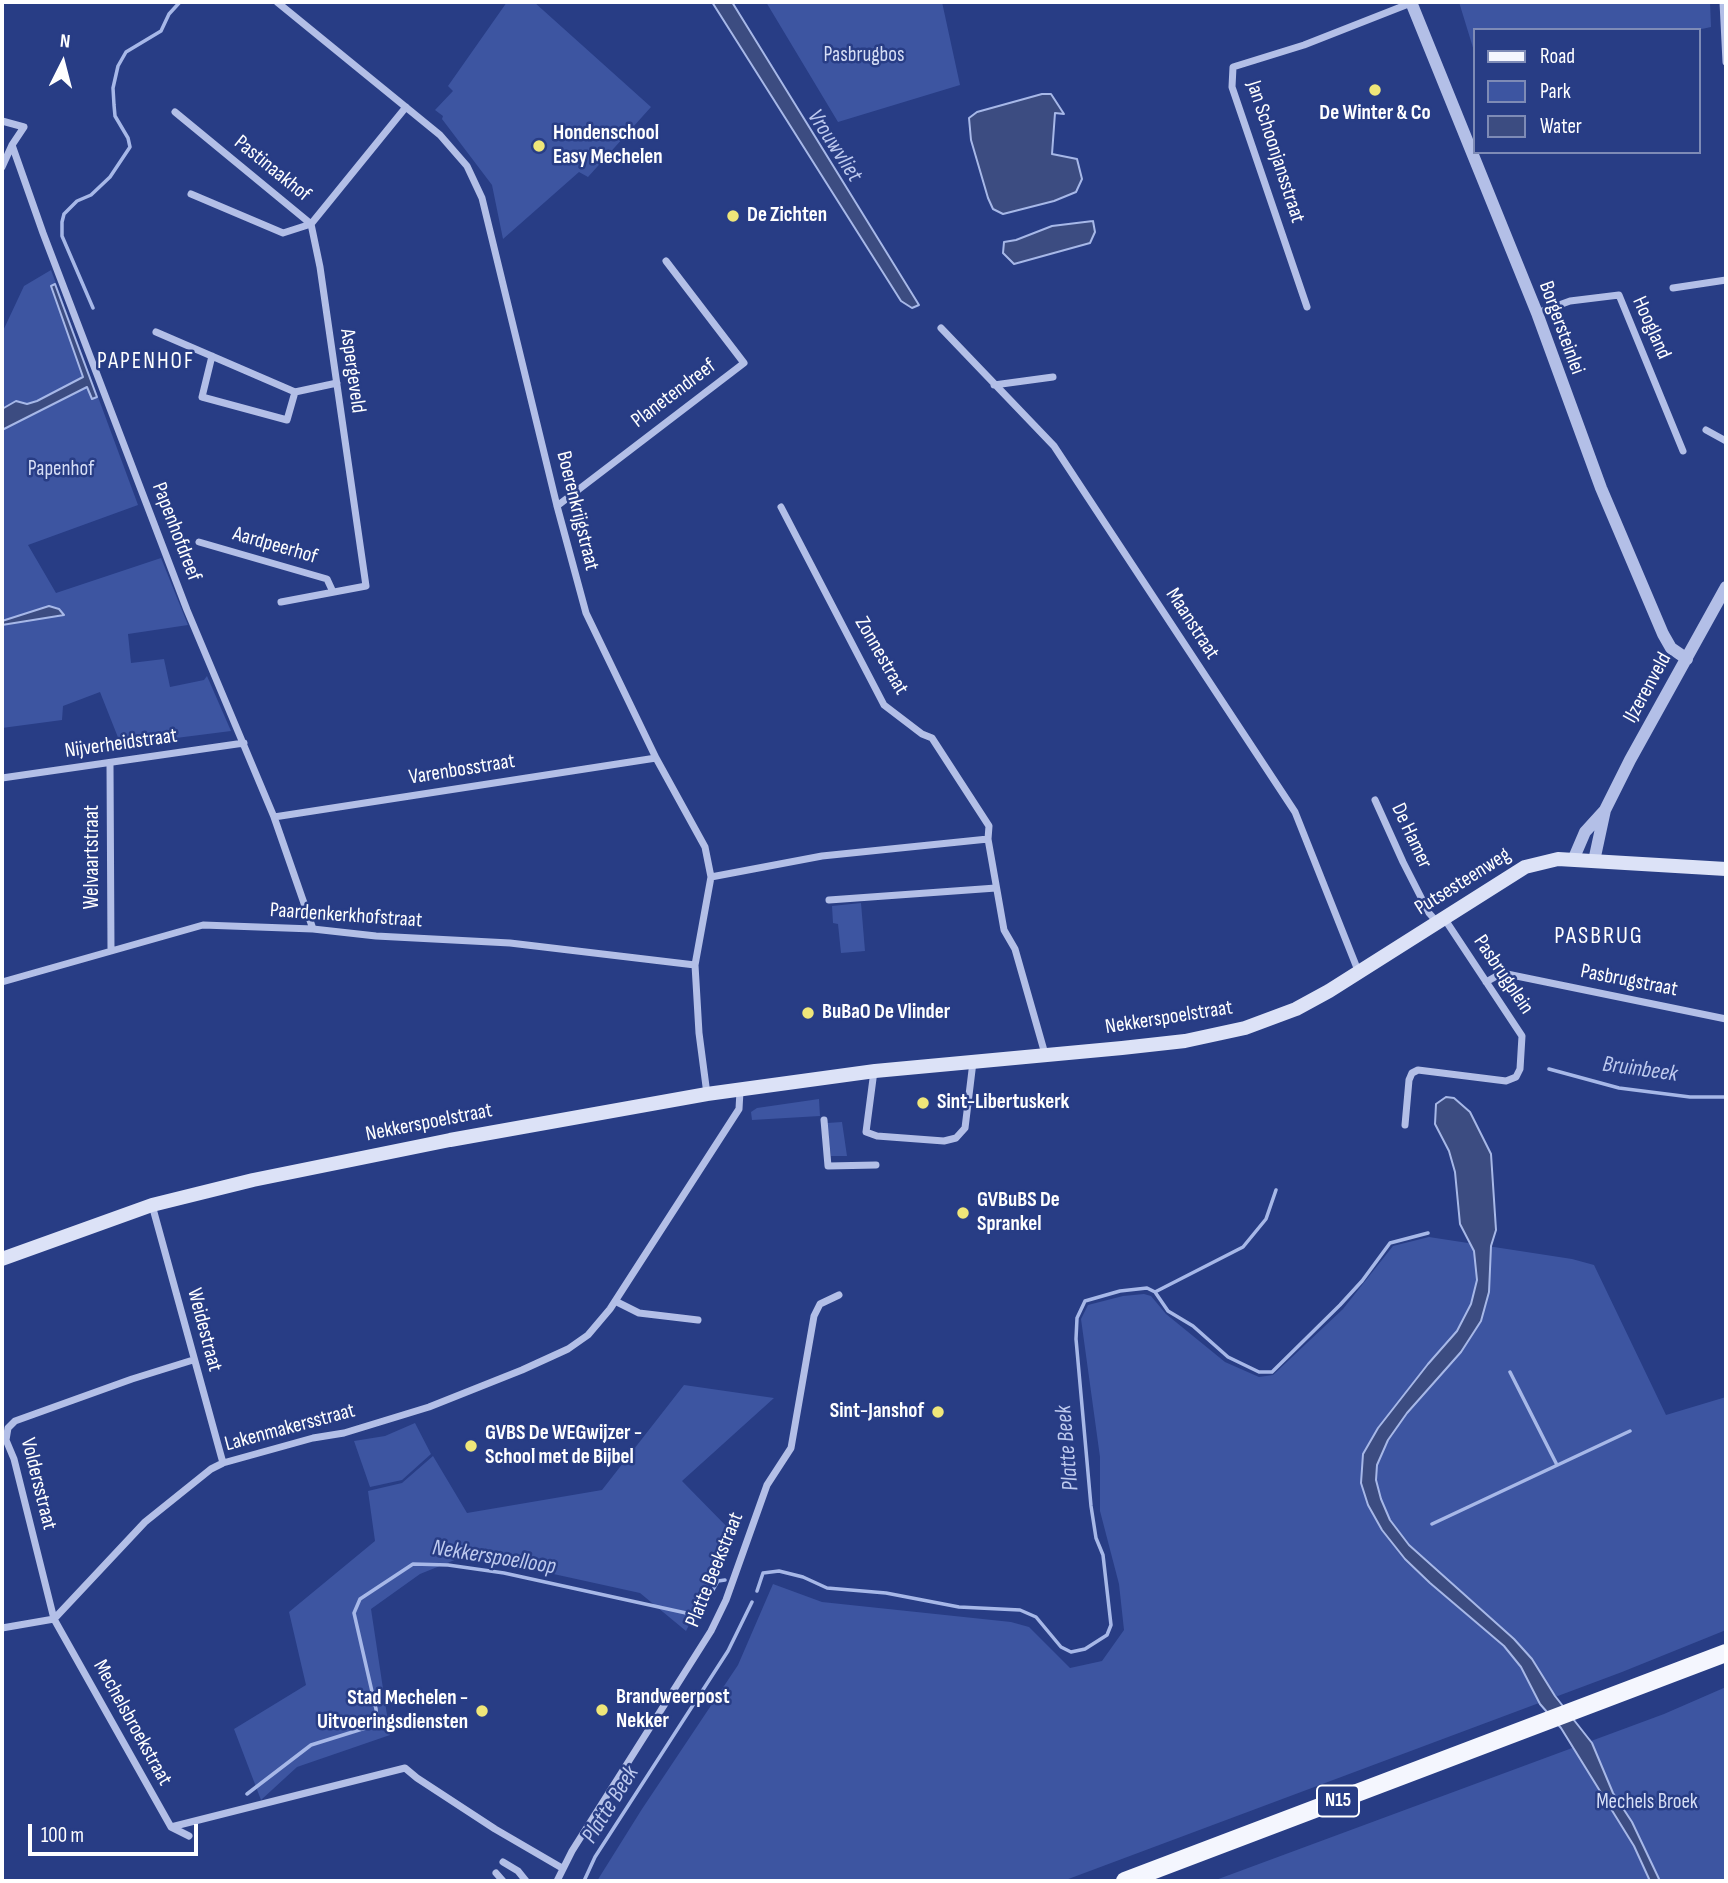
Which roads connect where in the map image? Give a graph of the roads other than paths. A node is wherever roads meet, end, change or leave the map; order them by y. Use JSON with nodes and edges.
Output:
{"nodes":[{"id":1,"x":277,"y":2,"type":"edge"},
{"id":2,"x":1411,"y":2,"type":"edge"},
{"id":3,"x":1723,"y":2,"type":"edge"},
{"id":4,"x":1726,"y":62,"type":"edge"},
{"id":5,"x":406,"y":107,"type":"junction"},
{"id":6,"x":175,"y":112,"type":"dead end"},
{"id":7,"x":2,"y":121,"type":"edge"},
{"id":8,"x":12,"y":145,"type":"junction"},
{"id":9,"x":1472,"y":154,"type":"edge"},
{"id":10,"x":1472,"y":154,"type":"edge"},
{"id":11,"x":2,"y":167,"type":"edge"},
{"id":12,"x":191,"y":194,"type":"dead end"},
{"id":13,"x":311,"y":224,"type":"junction"},
{"id":14,"x":666,"y":261,"type":"dead end"},
{"id":15,"x":1726,"y":280,"type":"edge"},
{"id":16,"x":1673,"y":288,"type":"dead end"},
{"id":17,"x":1307,"y":307,"type":"dead end"},
{"id":18,"x":1536,"y":313,"type":"junction"},
{"id":19,"x":941,"y":328,"type":"dead end"},
{"id":20,"x":156,"y":332,"type":"dead end"},
{"id":21,"x":212,"y":356,"type":"junction"},
{"id":22,"x":1053,"y":377,"type":"dead end"},
{"id":23,"x":337,"y":383,"type":"junction"},
{"id":24,"x":994,"y":385,"type":"junction"},
{"id":25,"x":295,"y":392,"type":"junction"},
{"id":26,"x":1706,"y":430,"type":"dead end"},
{"id":27,"x":1726,"y":441,"type":"edge"},
{"id":28,"x":1683,"y":451,"type":"dead end"},
{"id":29,"x":557,"y":506,"type":"junction"},
{"id":30,"x":781,"y":508,"type":"dead end"},
{"id":31,"x":199,"y":542,"type":"dead end"},
{"id":32,"x":1726,"y":587,"type":"edge"},
{"id":33,"x":333,"y":592,"type":"junction"},
{"id":34,"x":281,"y":602,"type":"dead end"},
{"id":35,"x":1687,"y":659,"type":"junction"},
{"id":36,"x":244,"y":743,"type":"junction"},
{"id":37,"x":656,"y":758,"type":"junction"},
{"id":38,"x":110,"y":764,"type":"junction"},
{"id":39,"x":2,"y":778,"type":"edge"},
{"id":40,"x":1375,"y":800,"type":"dead end"},
{"id":41,"x":1605,"y":810,"type":"junction"},
{"id":42,"x":274,"y":817,"type":"junction"},
{"id":43,"x":988,"y":839,"type":"junction"},
{"id":44,"x":1573,"y":860,"type":"junction"},
{"id":45,"x":1594,"y":861,"type":"junction"},
{"id":46,"x":1726,"y":869,"type":"edge"},
{"id":47,"x":711,"y":877,"type":"junction"},
{"id":48,"x":996,"y":888,"type":"junction"},
{"id":49,"x":829,"y":900,"type":"dead end"},
{"id":50,"x":1440,"y":920,"type":"junction"},
{"id":51,"x":313,"y":929,"type":"junction"},
{"id":52,"x":111,"y":951,"type":"junction"},
{"id":53,"x":695,"y":965,"type":"junction"},
{"id":54,"x":1359,"y":974,"type":"junction"},
{"id":55,"x":2,"y":982,"type":"edge"},
{"id":56,"x":1486,"y":982,"type":"junction"},
{"id":57,"x":1726,"y":1018,"type":"edge"},
{"id":58,"x":1045,"y":1054,"type":"junction"},
{"id":59,"x":973,"y":1061,"type":"junction"},
{"id":60,"x":875,"y":1070,"type":"junction"},
{"id":61,"x":740,"y":1091,"type":"junction"},
{"id":62,"x":707,"y":1094,"type":"junction"},
{"id":63,"x":824,"y":1120,"type":"dead end"},
{"id":64,"x":1405,"y":1125,"type":"dead end"},
{"id":65,"x":876,"y":1165,"type":"dead end"},
{"id":66,"x":152,"y":1205,"type":"junction"},
{"id":67,"x":2,"y":1259,"type":"edge"},
{"id":68,"x":839,"y":1294,"type":"dead end"},
{"id":69,"x":615,"y":1301,"type":"junction"},
{"id":70,"x":698,"y":1320,"type":"dead end"},
{"id":71,"x":193,"y":1360,"type":"junction"},
{"id":72,"x":5,"y":1425,"type":"edge"},
{"id":73,"x":223,"y":1463,"type":"junction"},
{"id":74,"x":54,"y":1619,"type":"junction"},
{"id":75,"x":2,"y":1628,"type":"edge"},
{"id":76,"x":1726,"y":1653,"type":"edge"},
{"id":77,"x":171,"y":1827,"type":"junction"},
{"id":78,"x":189,"y":1836,"type":"dead end"},
{"id":79,"x":503,"y":1862,"type":"dead end"},
{"id":80,"x":562,"y":1868,"type":"junction"},
{"id":81,"x":496,"y":1873,"type":"dead end"},
{"id":82,"x":503,"y":1881,"type":"edge"},
{"id":83,"x":526,"y":1881,"type":"edge"},
{"id":84,"x":557,"y":1881,"type":"edge"},
{"id":85,"x":1125,"y":1881,"type":"edge"}],
"edges":[{"from":1,"to":5,"type":"street","name":"Boerenkrijgstraat"},
{"from":2,"to":10,"type":"street","name":"Borgersteinlei"},
{"from":2,"to":17,"type":"street","name":"Jan Schoonjansstraat"},
{"from":3,"to":4,"type":"street"},
{"from":5,"to":13,"type":"street"},
{"from":5,"to":29,"type":"street","name":"Boerenkrijgstraat"},
{"from":6,"to":13,"type":"street","name":"Pastinaakhof"},
{"from":7,"to":8,"type":"street"},
{"from":8,"to":11,"type":"street"},
{"from":8,"to":36,"type":"street","name":"Papenhofdreef"},
{"from":9,"to":18,"type":"street","name":"Borgersteinlei"},
{"from":12,"to":13,"type":"street","name":"Pastinaakhof"},
{"from":13,"to":23,"type":"street","name":"Aspergeveld"},
{"from":14,"to":29,"type":"street","name":"Planetendreef"},
{"from":15,"to":16,"type":"street","name":"Hoogland"},
{"from":18,"to":28,"type":"street","name":"Hoogland"},
{"from":18,"to":35,"type":"street","name":"Borgersteinlei"},
{"from":19,"to":24,"type":"street","name":"Maanstraat"},
{"from":20,"to":21,"type":"street"},
{"from":21,"to":25,"type":"street"},
{"from":21,"to":25,"type":"street"},
{"from":22,"to":24,"type":"street"},
{"from":23,"to":25,"type":"street"},
{"from":23,"to":33,"type":"street","name":"Aspergeveld"},
{"from":24,"to":54,"type":"street","name":"Maanstraat"},
{"from":26,"to":27,"type":"street"},
{"from":29,"to":37,"type":"street","name":"Boerenkrijgstraat"},
{"from":30,"to":43,"type":"street","name":"Zonnestraat"},
{"from":31,"to":33,"type":"street","name":"Aardpeerhof"},
{"from":32,"to":35,"type":"street","name":"IJzerenveld"},
{"from":33,"to":34,"type":"street","name":"Aspergeveld"},
{"from":35,"to":41,"type":"street","name":"IJzerenveld"},
{"from":36,"to":38,"type":"street","name":"Nijverheidstraat"},
{"from":36,"to":42,"type":"street","name":"Papenhofdreef"},
{"from":37,"to":42,"type":"street","name":"Varenbosstraat"},
{"from":37,"to":47,"type":"street","name":"Boerenkrijgstraat"},
{"from":38,"to":39,"type":"street","name":"Nijverheidstraat"},
{"from":38,"to":52,"type":"street","name":"Welvaartstraat"},
{"from":40,"to":50,"type":"street","name":"De Hamer"},
{"from":41,"to":44,"type":"street","name":"IJzerenveld"},
{"from":41,"to":45,"type":"street","name":"IJzerenveld"},
{"from":42,"to":51,"type":"street","name":"Papenhofdreef"},
{"from":43,"to":47,"type":"street"},
{"from":43,"to":48,"type":"street","name":"Zonnestraat"},
{"from":44,"to":45,"type":"main road","name":"Putsesteenweg"},
{"from":44,"to":50,"type":"main road","name":"Putsesteenweg"},
{"from":45,"to":46,"type":"main road","name":"Putsesteenweg"},
{"from":47,"to":53,"type":"street","name":"Boerenkrijgstraat"},
{"from":48,"to":49,"type":"street"},
{"from":48,"to":58,"type":"street","name":"Zonnestraat"},
{"from":50,"to":54,"type":"main road","name":"Putsesteenweg"},
{"from":50,"to":56,"type":"street","name":"Pasbrugplein"},
{"from":51,"to":52,"type":"street","name":"Paardenkerkhofstraat"},
{"from":51,"to":53,"type":"street","name":"Paardenkerkhofstraat"},
{"from":52,"to":55,"type":"street","name":"Paardenkerkhofstraat"},
{"from":53,"to":62,"type":"street","name":"Boerenkrijgstraat"},
{"from":54,"to":58,"type":"main road","name":"Nekkerspoelstraat"},
{"from":56,"to":57,"type":"street","name":"Pasbrugstraat"},
{"from":56,"to":64,"type":"street","name":"Pasbrugplein"},
{"from":58,"to":59,"type":"main road","name":"Nekkerspoelstraat"},
{"from":59,"to":60,"type":"main road","name":"Nekkerspoelstraat"},
{"from":59,"to":60,"type":"street"},
{"from":60,"to":61,"type":"main road","name":"Nekkerspoelstraat"},
{"from":61,"to":62,"type":"main road","name":"Nekkerspoelstraat"},
{"from":61,"to":69,"type":"street","name":"Lakenmakersstraat"},
{"from":62,"to":66,"type":"main road","name":"Nekkerspoelstraat"},
{"from":63,"to":65,"type":"street"},
{"from":66,"to":67,"type":"main road","name":"Nekkerspoelstraat"},
{"from":66,"to":71,"type":"street","name":"Weidestraat"},
{"from":68,"to":80,"type":"street","name":"Platte Beekstraat"},
{"from":69,"to":70,"type":"street"},
{"from":69,"to":73,"type":"street","name":"Lakenmakersstraat"},
{"from":71,"to":72,"type":"street","name":"Voldersstraat"},
{"from":71,"to":73,"type":"street","name":"Weidestraat"},
{"from":72,"to":74,"type":"street","name":"Voldersstraat"},
{"from":73,"to":74,"type":"street","name":"Lakenmakersstraat"},
{"from":74,"to":75,"type":"street"},
{"from":74,"to":77,"type":"street","name":"Mechelsbroekstraat"},
{"from":76,"to":85,"type":"main road","number":"N15"},
{"from":77,"to":78,"type":"street"},
{"from":77,"to":80,"type":"street"},
{"from":79,"to":83,"type":"street"},
{"from":80,"to":84,"type":"street","name":"Platte Beekstraat"},
{"from":81,"to":82,"type":"street"}]}
